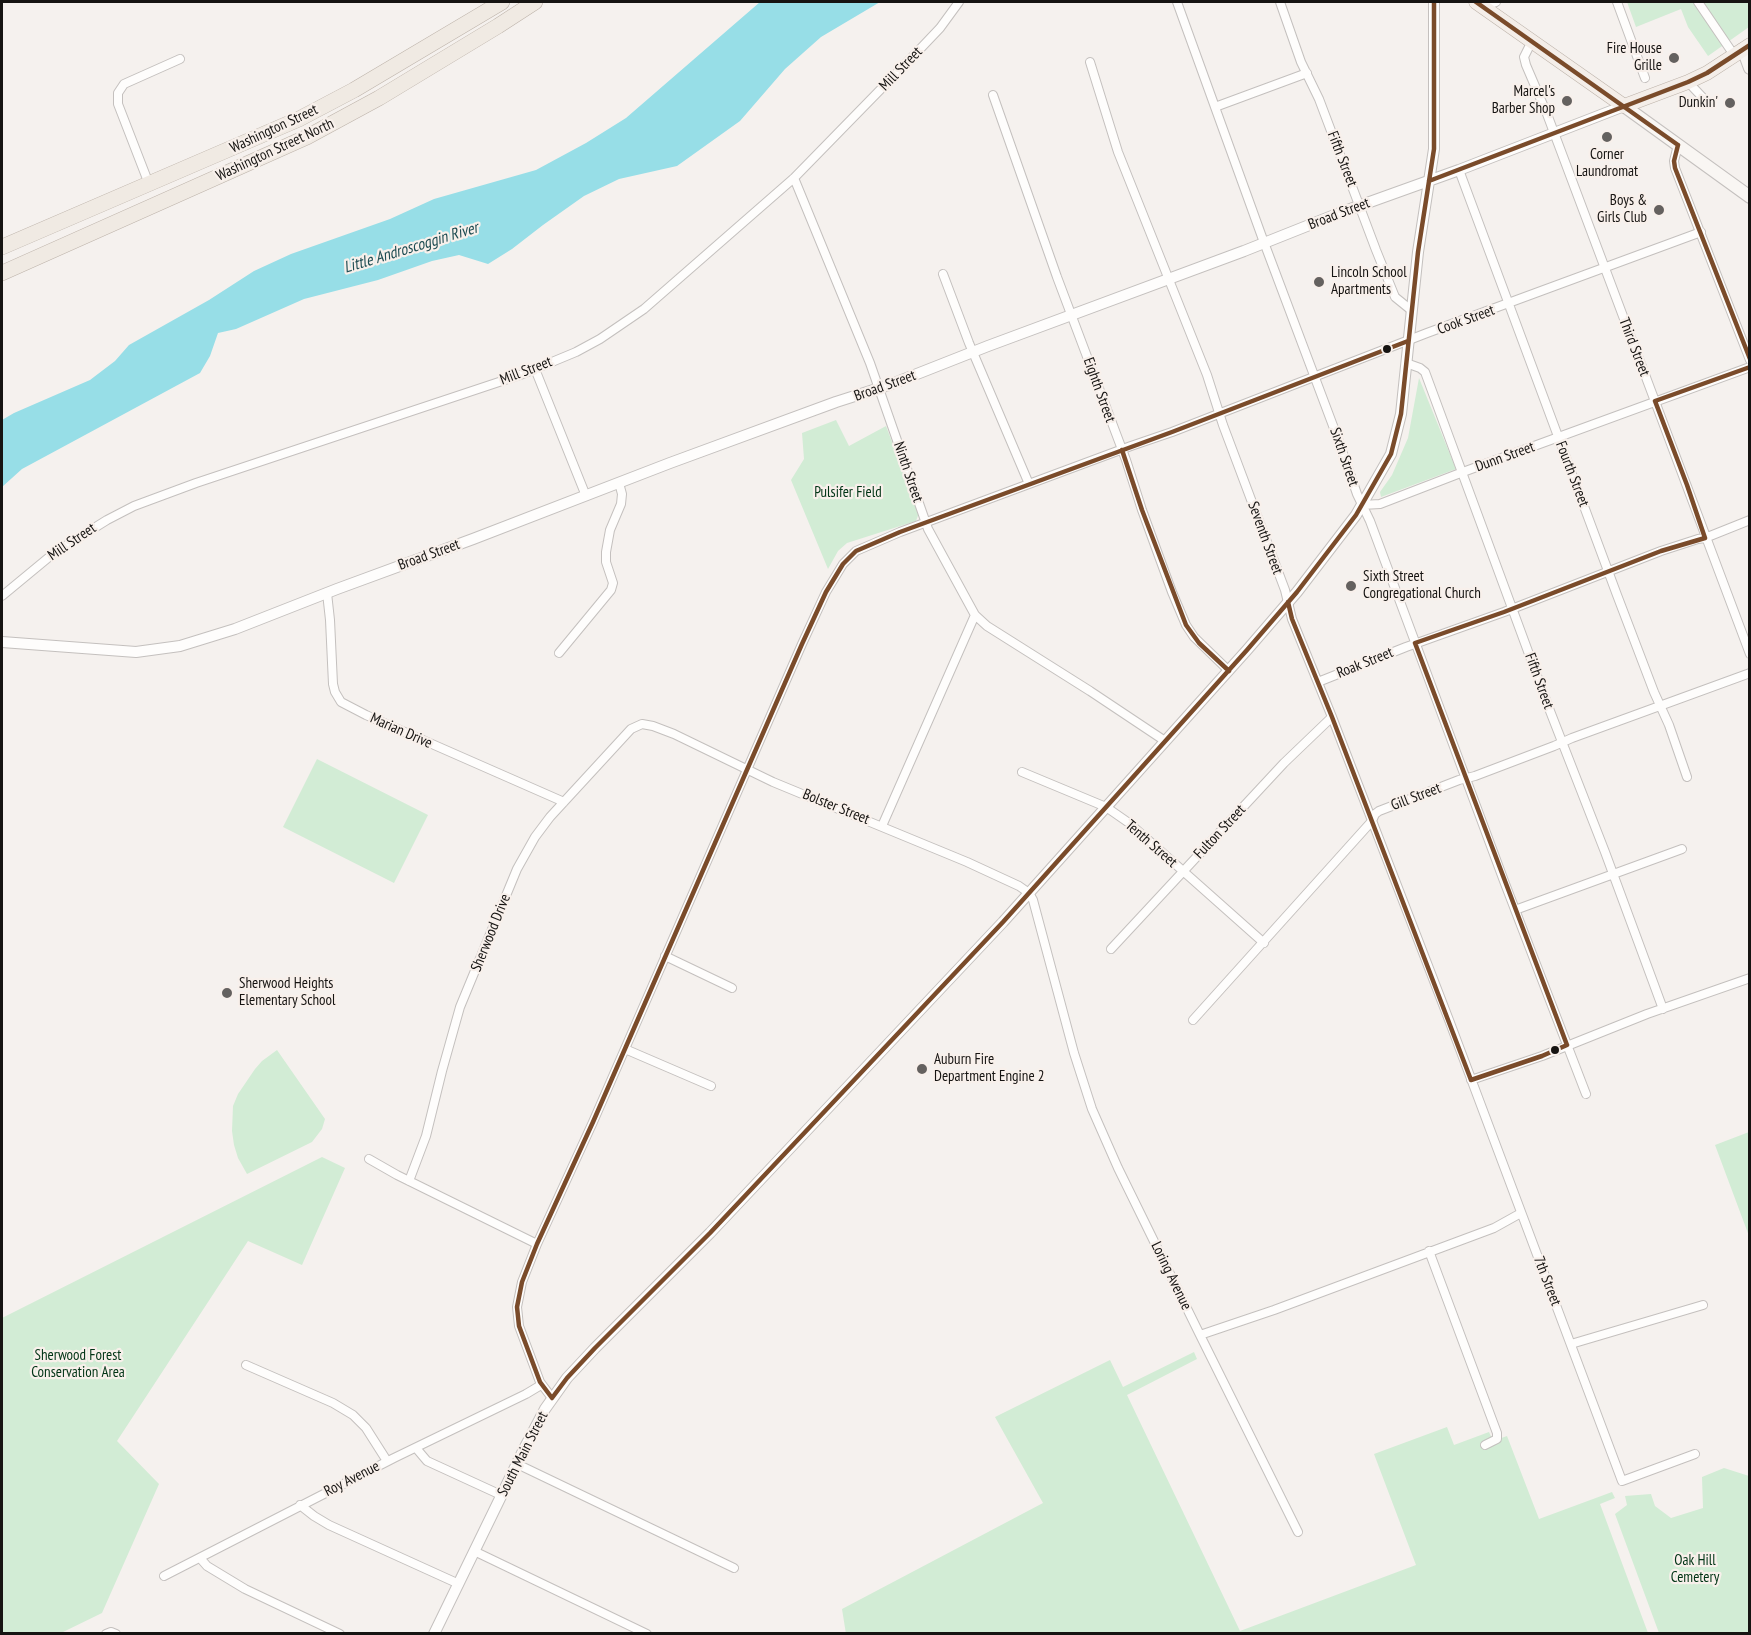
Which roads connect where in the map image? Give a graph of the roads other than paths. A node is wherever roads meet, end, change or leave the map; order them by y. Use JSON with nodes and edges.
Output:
{"nodes":[{"id":1,"x":502,"y":2,"type":"edge"},
{"id":2,"x":536,"y":2,"type":"edge"},
{"id":3,"x":959,"y":2,"type":"edge"},
{"id":4,"x":1177,"y":2,"type":"edge"},
{"id":5,"x":1280,"y":2,"type":"edge"},
{"id":6,"x":1434,"y":2,"type":"edge"},
{"id":7,"x":1617,"y":2,"type":"edge"},
{"id":8,"x":1698,"y":2,"type":"edge"},
{"id":9,"x":1485,"y":3,"type":"edge"},
{"id":10,"x":1532,"y":41,"type":"junction"},
{"id":11,"x":1742,"y":50,"type":"edge"},
{"id":12,"x":180,"y":59,"type":"dead end"},
{"id":13,"x":1090,"y":62,"type":"dead end"},
{"id":14,"x":1749,"y":68,"type":"edge"},
{"id":15,"x":1306,"y":73,"type":"junction"},
{"id":16,"x":1645,"y":78,"type":"dead end"},
{"id":17,"x":1688,"y":82,"type":"junction"},
{"id":18,"x":993,"y":95,"type":"dead end"},
{"id":19,"x":1705,"y":100,"type":"dead end"},
{"id":20,"x":1624,"y":106,"type":"junction"},
{"id":21,"x":1215,"y":107,"type":"junction"},
{"id":22,"x":1553,"y":133,"type":"junction"},
{"id":23,"x":1678,"y":145,"type":"junction"},
{"id":24,"x":1459,"y":170,"type":"junction"},
{"id":25,"x":794,"y":178,"type":"junction"},
{"id":26,"x":1430,"y":180,"type":"junction"},
{"id":27,"x":149,"y":184,"type":"junction"},
{"id":28,"x":1749,"y":197,"type":"edge"},
{"id":29,"x":1360,"y":206,"type":"junction"},
{"id":30,"x":1701,"y":232,"type":"junction"},
{"id":31,"x":1265,"y":243,"type":"junction"},
{"id":32,"x":2,"y":248,"type":"edge"},
{"id":33,"x":1604,"y":268,"type":"junction"},
{"id":34,"x":2,"y":273,"type":"edge"},
{"id":35,"x":943,"y":274,"type":"dead end"},
{"id":36,"x":1169,"y":279,"type":"junction"},
{"id":37,"x":1508,"y":304,"type":"junction"},
{"id":38,"x":1411,"y":310,"type":"junction"},
{"id":39,"x":1072,"y":316,"type":"junction"},
{"id":40,"x":1408,"y":340,"type":"junction"},
{"id":41,"x":974,"y":352,"type":"junction"},
{"id":42,"x":1749,"y":360,"type":"edge"},
{"id":43,"x":1406,"y":363,"type":"junction"},
{"id":44,"x":1749,"y":367,"type":"edge"},
{"id":45,"x":536,"y":369,"type":"junction"},
{"id":46,"x":1315,"y":377,"type":"junction"},
{"id":47,"x":879,"y":389,"type":"junction"},
{"id":48,"x":1655,"y":401,"type":"junction"},
{"id":49,"x":1219,"y":413,"type":"junction"},
{"id":50,"x":1558,"y":438,"type":"junction"},
{"id":51,"x":1122,"y":450,"type":"junction"},
{"id":52,"x":1463,"y":472,"type":"junction"},
{"id":53,"x":619,"y":483,"type":"junction"},
{"id":54,"x":1029,"y":484,"type":"junction"},
{"id":55,"x":586,"y":496,"type":"junction"},
{"id":56,"x":1362,"y":505,"type":"junction"},
{"id":57,"x":1749,"y":520,"type":"edge"},
{"id":58,"x":926,"y":522,"type":"junction"},
{"id":59,"x":1705,"y":538,"type":"junction"},
{"id":60,"x":1609,"y":571,"type":"junction"},
{"id":61,"x":327,"y":593,"type":"junction"},
{"id":62,"x":2,"y":596,"type":"edge"},
{"id":63,"x":1288,"y":602,"type":"junction"},
{"id":64,"x":1513,"y":608,"type":"junction"},
{"id":65,"x":975,"y":615,"type":"junction"},
{"id":66,"x":2,"y":642,"type":"edge"},
{"id":67,"x":1415,"y":643,"type":"junction"},
{"id":68,"x":559,"y":653,"type":"dead end"},
{"id":69,"x":1749,"y":654,"type":"edge"},
{"id":70,"x":1229,"y":671,"type":"junction"},
{"id":71,"x":1749,"y":673,"type":"edge"},
{"id":72,"x":1318,"y":682,"type":"junction"},
{"id":73,"x":1660,"y":706,"type":"junction"},
{"id":74,"x":1332,"y":717,"type":"junction"},
{"id":75,"x":642,"y":724,"type":"joint"},
{"id":76,"x":1165,"y":741,"type":"junction"},
{"id":77,"x":1562,"y":742,"type":"junction"},
{"id":78,"x":747,"y":769,"type":"junction"},
{"id":79,"x":1022,"y":772,"type":"dead end"},
{"id":80,"x":1687,"y":777,"type":"dead end"},
{"id":81,"x":1466,"y":778,"type":"junction"},
{"id":82,"x":564,"y":802,"type":"junction"},
{"id":83,"x":1106,"y":807,"type":"junction"},
{"id":84,"x":1372,"y":820,"type":"junction"},
{"id":85,"x":882,"y":826,"type":"junction"},
{"id":86,"x":1682,"y":849,"type":"dead end"},
{"id":87,"x":1183,"y":872,"type":"junction"},
{"id":88,"x":1614,"y":874,"type":"junction"},
{"id":89,"x":1029,"y":893,"type":"junction"},
{"id":90,"x":1515,"y":910,"type":"junction"},
{"id":91,"x":1264,"y":943,"type":"junction"},
{"id":92,"x":1112,"y":949,"type":"dead end"},
{"id":93,"x":665,"y":956,"type":"junction"},
{"id":94,"x":1749,"y":978,"type":"edge"},
{"id":95,"x":732,"y":988,"type":"dead end"},
{"id":96,"x":1663,"y":1009,"type":"junction"},
{"id":97,"x":1193,"y":1020,"type":"dead end"},
{"id":98,"x":1567,"y":1045,"type":"junction"},
{"id":99,"x":625,"y":1049,"type":"junction"},
{"id":100,"x":1471,"y":1080,"type":"junction"},
{"id":101,"x":711,"y":1086,"type":"dead end"},
{"id":102,"x":1586,"y":1094,"type":"dead end"},
{"id":103,"x":369,"y":1159,"type":"dead end"},
{"id":104,"x":409,"y":1181,"type":"junction"},
{"id":105,"x":1521,"y":1212,"type":"junction"},
{"id":106,"x":537,"y":1244,"type":"junction"},
{"id":107,"x":1429,"y":1251,"type":"junction"},
{"id":108,"x":1702,"y":1305,"type":"dead end"},
{"id":109,"x":1200,"y":1335,"type":"junction"},
{"id":110,"x":1571,"y":1344,"type":"junction"},
{"id":111,"x":246,"y":1365,"type":"dead end"},
{"id":112,"x":541,"y":1385,"type":"junction"},
{"id":113,"x":552,"y":1398,"type":"junction"},
{"id":114,"x":1485,"y":1445,"type":"dead end"},
{"id":115,"x":416,"y":1448,"type":"junction"},
{"id":116,"x":1695,"y":1454,"type":"dead end"},
{"id":117,"x":387,"y":1461,"type":"junction"},
{"id":118,"x":517,"y":1464,"type":"junction"},
{"id":119,"x":501,"y":1495,"type":"junction"},
{"id":120,"x":300,"y":1505,"type":"junction"},
{"id":121,"x":1298,"y":1532,"type":"dead end"},
{"id":122,"x":474,"y":1551,"type":"junction"},
{"id":123,"x":200,"y":1558,"type":"junction"},
{"id":124,"x":734,"y":1568,"type":"dead end"},
{"id":125,"x":164,"y":1576,"type":"dead end"},
{"id":126,"x":459,"y":1584,"type":"junction"},
{"id":127,"x":107,"y":1633,"type":"edge"},
{"id":128,"x":116,"y":1634,"type":"edge"},
{"id":129,"x":340,"y":1634,"type":"edge"},
{"id":130,"x":434,"y":1634,"type":"edge"},
{"id":131,"x":647,"y":1634,"type":"edge"}],
"edges":[{"from":1,"to":27,"type":"highway","name":"Washington Street"},
{"from":2,"to":34,"type":"highway","name":"Washington Street North"},
{"from":3,"to":25,"type":"street","name":"Mill Street"},
{"from":4,"to":21,"type":"street","name":"Sixth Street"},
{"from":5,"to":15,"type":"street","name":"Fifth Street"},
{"from":6,"to":26,"type":"street","name":"South Main Street"},
{"from":7,"to":16,"type":"street"},
{"from":8,"to":11,"type":"street"},
{"from":9,"to":10,"type":"main road"},
{"from":10,"to":20,"type":"main road"},
{"from":10,"to":22,"type":"street","name":"Third Street"},
{"from":11,"to":14,"type":"main road"},
{"from":11,"to":17,"type":"main road","name":"Broad Street"},
{"from":12,"to":27,"type":"street"},
{"from":13,"to":36,"type":"street","name":"Seventh Street"},
{"from":15,"to":21,"type":"street"},
{"from":15,"to":29,"type":"street","name":"Fifth Street"},
{"from":17,"to":19,"type":"street"},
{"from":17,"to":20,"type":"main road","name":"Broad Street"},
{"from":18,"to":39,"type":"street","name":"Eighth Street"},
{"from":20,"to":22,"type":"street","name":"Broad Street"},
{"from":20,"to":23,"type":"main road"},
{"from":21,"to":31,"type":"street","name":"Sixth Street"},
{"from":22,"to":24,"type":"street","name":"Broad Street"},
{"from":22,"to":33,"type":"street","name":"Third Street"},
{"from":23,"to":28,"type":"main road"},
{"from":23,"to":30,"type":"street"},
{"from":24,"to":26,"type":"street","name":"Broad Street"},
{"from":24,"to":37,"type":"street","name":"Fourth Street"},
{"from":25,"to":45,"type":"street","name":"Mill Street"},
{"from":25,"to":47,"type":"street","name":"Ninth Street"},
{"from":26,"to":29,"type":"street","name":"Broad Street"},
{"from":26,"to":38,"type":"street","name":"South Main Street"},
{"from":27,"to":32,"type":"highway","name":"Washington Street"},
{"from":29,"to":31,"type":"street","name":"Broad Street"},
{"from":29,"to":38,"type":"street","name":"Fifth Street"},
{"from":30,"to":33,"type":"street","name":"Cook Street"},
{"from":30,"to":42,"type":"street"},
{"from":31,"to":36,"type":"street","name":"Broad Street"},
{"from":31,"to":46,"type":"street","name":"Sixth Street"},
{"from":33,"to":37,"type":"street","name":"Cook Street"},
{"from":33,"to":48,"type":"street","name":"Third Street"},
{"from":35,"to":41,"type":"street"},
{"from":36,"to":39,"type":"street","name":"Broad Street"},
{"from":36,"to":49,"type":"street","name":"Seventh Street"},
{"from":37,"to":40,"type":"street","name":"Cook Street"},
{"from":37,"to":50,"type":"street","name":"Fourth Street"},
{"from":38,"to":40,"type":"street","name":"South Main Street"},
{"from":39,"to":41,"type":"street","name":"Broad Street"},
{"from":39,"to":51,"type":"street","name":"Eighth Street"},
{"from":40,"to":43,"type":"street","name":"South Main Street"},
{"from":40,"to":46,"type":"street","name":"Cook Street"},
{"from":41,"to":47,"type":"street","name":"Broad Street"},
{"from":41,"to":54,"type":"street"},
{"from":43,"to":52,"type":"street","name":"Fifth Street"},
{"from":43,"to":56,"type":"street","name":"South Main Street"},
{"from":44,"to":48,"type":"street","name":"Dunn Street"},
{"from":45,"to":55,"type":"street"},
{"from":45,"to":62,"type":"street","name":"Mill Street"},
{"from":46,"to":49,"type":"street","name":"Cook Street"},
{"from":46,"to":56,"type":"street","name":"Sixth Street"},
{"from":47,"to":53,"type":"street","name":"Broad Street"},
{"from":47,"to":58,"type":"street","name":"Ninth Street"},
{"from":48,"to":50,"type":"street","name":"Dunn Street"},
{"from":48,"to":59,"type":"street","name":"Third Street"},
{"from":49,"to":51,"type":"street","name":"Cook Street"},
{"from":49,"to":63,"type":"street","name":"Seventh Street"},
{"from":50,"to":52,"type":"street","name":"Dunn Street"},
{"from":50,"to":60,"type":"street","name":"Fourth Street"},
{"from":51,"to":54,"type":"street","name":"Cook Street"},
{"from":51,"to":70,"type":"street","name":"Eighth Street"},
{"from":52,"to":56,"type":"street","name":"Dunn Street"},
{"from":52,"to":64,"type":"street","name":"Fifth Street"},
{"from":53,"to":55,"type":"street","name":"Broad Street"},
{"from":53,"to":68,"type":"street"},
{"from":54,"to":58,"type":"street","name":"Cook Street"},
{"from":55,"to":61,"type":"street","name":"Broad Street"},
{"from":56,"to":63,"type":"street","name":"South Main Street"},
{"from":56,"to":67,"type":"street","name":"Sixth Street"},
{"from":57,"to":59,"type":"street","name":"Roak Street"},
{"from":58,"to":65,"type":"street","name":"Ninth Street"},
{"from":58,"to":78,"type":"street","name":"Cook Street"},
{"from":59,"to":60,"type":"street","name":"Roak Street"},
{"from":59,"to":69,"type":"street","name":"Third Street"},
{"from":60,"to":64,"type":"street","name":"Roak Street"},
{"from":60,"to":73,"type":"street","name":"Fourth Street"},
{"from":61,"to":66,"type":"street","name":"Broad Street"},
{"from":61,"to":82,"type":"street","name":"Marian Drive"},
{"from":63,"to":70,"type":"street","name":"South Main Street"},
{"from":63,"to":72,"type":"street","name":"Seventh Street"},
{"from":64,"to":67,"type":"street","name":"Roak Street"},
{"from":64,"to":77,"type":"street","name":"Fifth Street"},
{"from":65,"to":76,"type":"street","name":"Ninth Street"},
{"from":65,"to":85,"type":"street"},
{"from":67,"to":72,"type":"street","name":"Roak Street"},
{"from":67,"to":81,"type":"street","name":"Sixth Street"},
{"from":70,"to":76,"type":"street","name":"South Main Street"},
{"from":71,"to":73,"type":"street","name":"Gill Street"},
{"from":72,"to":74,"type":"street","name":"Seventh Street"},
{"from":73,"to":77,"type":"street","name":"Gill Street"},
{"from":73,"to":80,"type":"street","name":"Fourth Street"},
{"from":74,"to":84,"type":"street","name":"Seventh Street"},
{"from":74,"to":87,"type":"street","name":"Fulton Street"},
{"from":75,"to":78,"type":"street","name":"Bolster Street"},
{"from":75,"to":82,"type":"street","name":"Sherwood Drive"},
{"from":76,"to":83,"type":"street","name":"South Main Street"},
{"from":77,"to":81,"type":"street","name":"Gill Street"},
{"from":77,"to":88,"type":"street","name":"Fifth Street"},
{"from":78,"to":85,"type":"street","name":"Bolster Street"},
{"from":78,"to":93,"type":"street","name":"Cook Street"},
{"from":79,"to":83,"type":"street","name":"Tenth Street"},
{"from":81,"to":84,"type":"street","name":"Gill Street"},
{"from":81,"to":90,"type":"street","name":"Sixth Street"},
{"from":82,"to":104,"type":"street","name":"Sherwood Drive"},
{"from":83,"to":87,"type":"street","name":"Tenth Street"},
{"from":83,"to":89,"type":"street","name":"South Main Street"},
{"from":84,"to":91,"type":"street","name":"Gill Street"},
{"from":84,"to":100,"type":"street","name":"Seventh Street"},
{"from":85,"to":89,"type":"street","name":"Bolster Street"},
{"from":86,"to":88,"type":"street"},
{"from":87,"to":91,"type":"street","name":"Tenth Street"},
{"from":87,"to":92,"type":"street","name":"Fulton Street"},
{"from":88,"to":90,"type":"street"},
{"from":88,"to":96,"type":"street","name":"Fifth Street"},
{"from":89,"to":109,"type":"street","name":"Loring Avenue"},
{"from":89,"to":113,"type":"street","name":"South Main Street"},
{"from":90,"to":98,"type":"street","name":"Sixth Street"},
{"from":91,"to":97,"type":"street","name":"Gill Street"},
{"from":93,"to":95,"type":"street"},
{"from":93,"to":99,"type":"street","name":"Cook Street"},
{"from":94,"to":96,"type":"street"},
{"from":96,"to":98,"type":"street"},
{"from":98,"to":100,"type":"street"},
{"from":98,"to":102,"type":"street","name":"Sixth Street"},
{"from":99,"to":101,"type":"street"},
{"from":99,"to":106,"type":"street","name":"Cook Street"},
{"from":100,"to":105,"type":"street","name":"7th Street"},
{"from":103,"to":104,"type":"street"},
{"from":104,"to":106,"type":"street"},
{"from":105,"to":107,"type":"street"},
{"from":105,"to":110,"type":"street","name":"7th Street"},
{"from":106,"to":112,"type":"street","name":"Cook Street"},
{"from":107,"to":109,"type":"street"},
{"from":107,"to":114,"type":"street"},
{"from":108,"to":110,"type":"street"},
{"from":109,"to":121,"type":"street","name":"Loring Avenue"},
{"from":110,"to":116,"type":"street","name":"7th Street"},
{"from":111,"to":117,"type":"street"},
{"from":112,"to":113,"type":"street","name":"Cook Street"},
{"from":112,"to":115,"type":"street","name":"Roy Avenue"},
{"from":113,"to":118,"type":"street","name":"South Main Street"},
{"from":115,"to":117,"type":"street","name":"Roy Avenue"},
{"from":115,"to":119,"type":"street"},
{"from":117,"to":120,"type":"street","name":"Roy Avenue"},
{"from":118,"to":119,"type":"street","name":"South Main Street"},
{"from":118,"to":124,"type":"street"},
{"from":119,"to":122,"type":"street","name":"South Main Street"},
{"from":120,"to":123,"type":"street","name":"Roy Avenue"},
{"from":120,"to":126,"type":"street"},
{"from":122,"to":126,"type":"street","name":"South Main Street"},
{"from":122,"to":131,"type":"street"},
{"from":123,"to":125,"type":"street","name":"Roy Avenue"},
{"from":123,"to":129,"type":"street"},
{"from":126,"to":130,"type":"street","name":"South Main Street"},
{"from":127,"to":128,"type":"street"}]}
